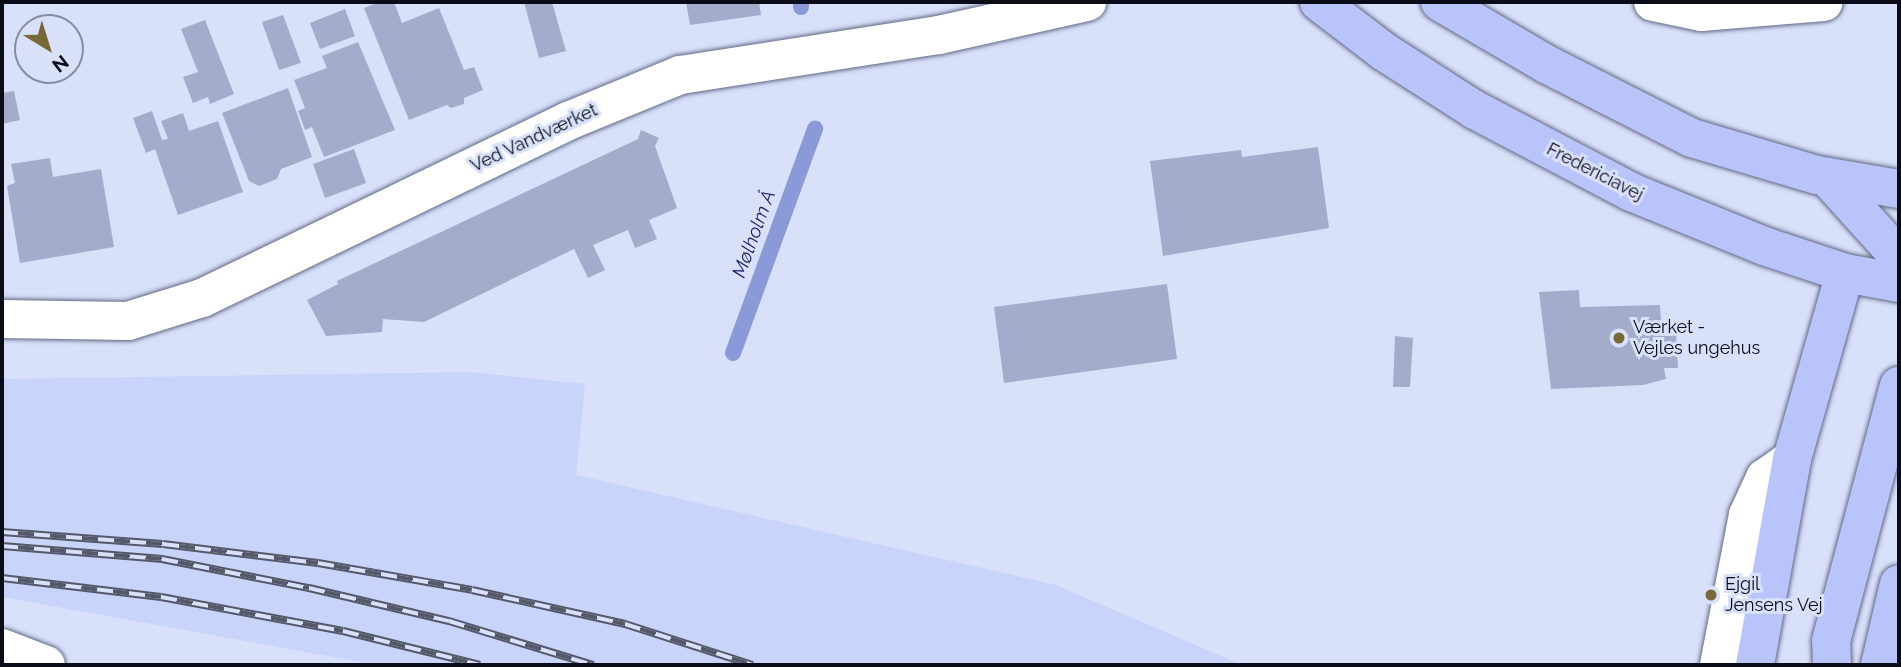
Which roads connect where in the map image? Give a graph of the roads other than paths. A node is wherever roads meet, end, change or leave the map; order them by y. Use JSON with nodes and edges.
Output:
{"nodes":[{"id":1,"x":1087,"y":2,"type":"edge"},
{"id":2,"x":1319,"y":2,"type":"edge"},
{"id":3,"x":1440,"y":2,"type":"edge"},
{"id":4,"x":1653,"y":2,"type":"edge"},
{"id":5,"x":1824,"y":2,"type":"edge"},
{"id":6,"x":1827,"y":177,"type":"junction"},
{"id":7,"x":1899,"y":189,"type":"edge"},
{"id":8,"x":1898,"y":263,"type":"edge"},
{"id":9,"x":1845,"y":273,"type":"junction"},
{"id":10,"x":2,"y":319,"type":"edge"},
{"id":11,"x":1899,"y":386,"type":"edge"},
{"id":12,"x":1792,"y":459,"type":"junction"},
{"id":13,"x":1899,"y":584,"type":"edge"},
{"id":14,"x":2,"y":648,"type":"edge"},
{"id":15,"x":46,"y":665,"type":"edge"},
{"id":16,"x":1719,"y":665,"type":"edge"},
{"id":17,"x":1755,"y":665,"type":"edge"},
{"id":18,"x":1832,"y":665,"type":"edge"},
{"id":19,"x":1880,"y":665,"type":"edge"}],
"edges":[{"from":1,"to":10,"type":"street","name":"Ved Vandværket"},
{"from":2,"to":9,"type":"main road","name":"Fredericiavej"},
{"from":3,"to":6,"type":"main road"},
{"from":4,"to":5,"type":"street"},
{"from":6,"to":7,"type":"main road"},
{"from":6,"to":8,"type":"main road"},
{"from":8,"to":9,"type":"main road"},
{"from":9,"to":12,"type":"main road"},
{"from":11,"to":18,"type":"main road"},
{"from":12,"to":16,"type":"street"},
{"from":12,"to":17,"type":"main road"},
{"from":13,"to":19,"type":"main road"},
{"from":14,"to":15,"type":"street"}]}
